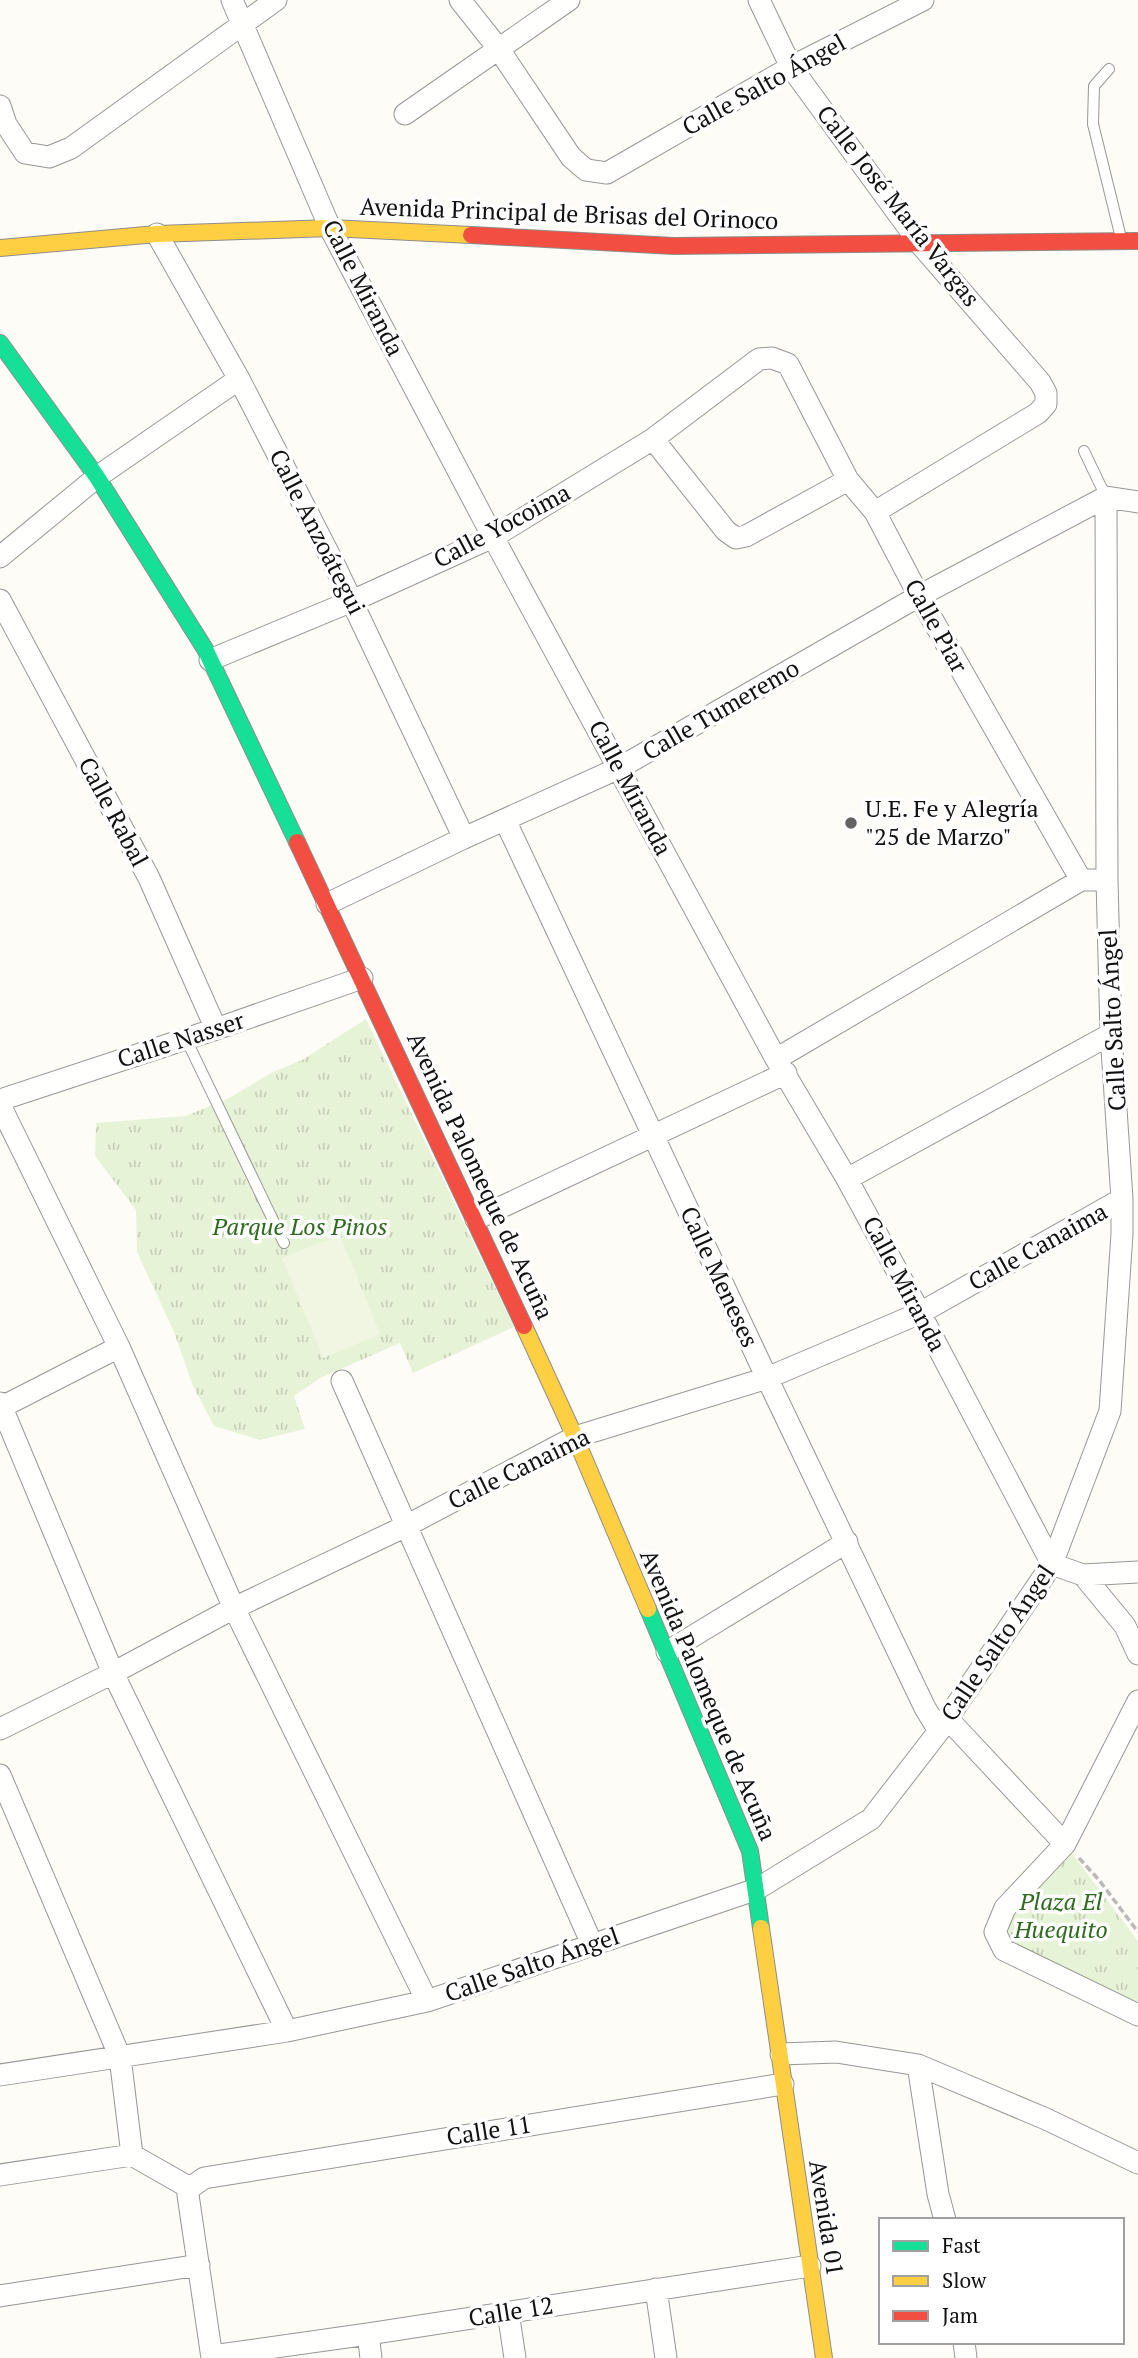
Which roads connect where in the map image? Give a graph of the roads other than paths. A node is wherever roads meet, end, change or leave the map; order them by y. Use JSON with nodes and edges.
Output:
{"nodes":[{"id":1,"x":232,"y":0,"type":"edge"},
{"id":2,"x":276,"y":0,"type":"edge"},
{"id":3,"x":460,"y":0,"type":"edge"},
{"id":4,"x":569,"y":0,"type":"edge"},
{"id":5,"x":759,"y":0,"type":"edge"},
{"id":6,"x":923,"y":0,"type":"edge"},
{"id":7,"x":244,"y":25,"type":"junction"},
{"id":8,"x":498,"y":48,"type":"junction"},
{"id":9,"x":791,"y":67,"type":"junction"},
{"id":10,"x":1109,"y":69,"type":"dead end"},
{"id":11,"x":0,"y":106,"type":"edge"},
{"id":12,"x":405,"y":114,"type":"dead end"},
{"id":13,"x":330,"y":228,"type":"junction"},
{"id":14,"x":157,"y":234,"type":"junction"},
{"id":15,"x":1130,"y":241,"type":"edge"},
{"id":16,"x":922,"y":245,"type":"junction"},
{"id":17,"x":0,"y":248,"type":"edge"},
{"id":18,"x":0,"y":343,"type":"edge"},
{"id":19,"x":772,"y":358,"type":"joint"},
{"id":20,"x":239,"y":379,"type":"junction"},
{"id":21,"x":653,"y":439,"type":"junction"},
{"id":22,"x":1084,"y":451,"type":"dead end"},
{"id":23,"x":97,"y":477,"type":"junction"},
{"id":24,"x":849,"y":480,"type":"junction"},
{"id":25,"x":1106,"y":497,"type":"junction"},
{"id":26,"x":1138,"y":502,"type":"edge"},
{"id":27,"x":875,"y":512,"type":"junction"},
{"id":28,"x":493,"y":537,"type":"junction"},
{"id":29,"x":0,"y":557,"type":"edge"},
{"id":30,"x":919,"y":596,"type":"junction"},
{"id":31,"x":0,"y":600,"type":"edge"},
{"id":32,"x":352,"y":601,"type":"junction"},
{"id":33,"x":210,"y":660,"type":"junction"},
{"id":34,"x":619,"y":768,"type":"junction"},
{"id":35,"x":505,"y":820,"type":"junction"},
{"id":36,"x":464,"y":838,"type":"junction"},
{"id":37,"x":1081,"y":880,"type":"junction"},
{"id":38,"x":1107,"y":880,"type":"junction"},
{"id":39,"x":327,"y":904,"type":"junction"},
{"id":40,"x":362,"y":978,"type":"junction"},
{"id":41,"x":216,"y":1029,"type":"junction"},
{"id":42,"x":1111,"y":1034,"type":"junction"},
{"id":43,"x":186,"y":1039,"type":"junction"},
{"id":44,"x":781,"y":1066,"type":"junction"},
{"id":45,"x":0,"y":1102,"type":"edge"},
{"id":46,"x":653,"y":1137,"type":"junction"},
{"id":47,"x":847,"y":1179,"type":"junction"},
{"id":48,"x":1122,"y":1199,"type":"junction"},
{"id":49,"x":476,"y":1219,"type":"junction"},
{"id":50,"x":284,"y":1243,"type":"dead end"},
{"id":51,"x":920,"y":1313,"type":"junction"},
{"id":52,"x":119,"y":1347,"type":"junction"},
{"id":53,"x":766,"y":1378,"type":"junction"},
{"id":54,"x":342,"y":1381,"type":"dead end"},
{"id":55,"x":1,"y":1406,"type":"edge"},
{"id":56,"x":575,"y":1437,"type":"junction"},
{"id":57,"x":407,"y":1525,"type":"junction"},
{"id":58,"x":847,"y":1542,"type":"junction"},
{"id":59,"x":1052,"y":1564,"type":"junction"},
{"id":60,"x":1138,"y":1572,"type":"edge"},
{"id":61,"x":1083,"y":1575,"type":"junction"},
{"id":62,"x":234,"y":1608,"type":"junction"},
{"id":63,"x":667,"y":1651,"type":"junction"},
{"id":64,"x":1138,"y":1654,"type":"edge"},
{"id":65,"x":113,"y":1673,"type":"junction"},
{"id":66,"x":1138,"y":1701,"type":"edge"},
{"id":67,"x":943,"y":1724,"type":"junction"},
{"id":68,"x":0,"y":1729,"type":"edge"},
{"id":69,"x":0,"y":1775,"type":"edge"},
{"id":70,"x":1065,"y":1844,"type":"junction"},
{"id":71,"x":757,"y":1889,"type":"junction"},
{"id":72,"x":592,"y":1944,"type":"junction"},
{"id":73,"x":427,"y":2001,"type":"junction"},
{"id":74,"x":1138,"y":2015,"type":"edge"},
{"id":75,"x":287,"y":2031,"type":"junction"},
{"id":76,"x":781,"y":2054,"type":"junction"},
{"id":77,"x":120,"y":2057,"type":"junction"},
{"id":78,"x":918,"y":2065,"type":"junction"},
{"id":79,"x":0,"y":2075,"type":"edge"},
{"id":80,"x":783,"y":2084,"type":"junction"},
{"id":81,"x":132,"y":2155,"type":"junction"},
{"id":82,"x":1138,"y":2163,"type":"edge"},
{"id":83,"x":0,"y":2175,"type":"edge"},
{"id":84,"x":193,"y":2185,"type":"junction"},
{"id":85,"x":944,"y":2218,"type":"edge"},
{"id":86,"x":199,"y":2265,"type":"junction"},
{"id":87,"x":810,"y":2266,"type":"junction"},
{"id":88,"x":656,"y":2290,"type":"junction"},
{"id":89,"x":0,"y":2296,"type":"edge"},
{"id":90,"x":508,"y":2312,"type":"junction"},
{"id":91,"x":368,"y":2334,"type":"junction"},
{"id":92,"x":212,"y":2357,"type":"edge"},
{"id":93,"x":372,"y":2358,"type":"edge"},
{"id":94,"x":515,"y":2358,"type":"edge"},
{"id":95,"x":666,"y":2358,"type":"edge"},
{"id":96,"x":824,"y":2358,"type":"edge"}],
"edges":[{"from":1,"to":7,"type":"street","name":"Calle Miranda"},
{"from":2,"to":7,"type":"street"},
{"from":3,"to":8,"type":"street"},
{"from":4,"to":8,"type":"street"},
{"from":5,"to":9,"type":"street","name":"Calle José María Vargas"},
{"from":6,"to":9,"type":"street","name":"Calle Salto Ángel"},
{"from":7,"to":11,"type":"street"},
{"from":7,"to":13,"type":"street","name":"Calle Miranda"},
{"from":8,"to":9,"type":"street","name":"Calle Salto Ángel"},
{"from":8,"to":12,"type":"street"},
{"from":9,"to":16,"type":"street","name":"Calle José María Vargas"},
{"from":10,"to":15,"type":"lane"},
{"from":13,"to":14,"type":"street","name":"Avenida Principal de Brisas del Orinoco"},
{"from":13,"to":16,"type":"street","name":"Avenida Principal de Brisas del Orinoco"},
{"from":13,"to":28,"type":"street","name":"Calle Miranda"},
{"from":14,"to":17,"type":"street","name":"Avenida Principal de Brisas del Orinoco"},
{"from":14,"to":20,"type":"street","name":"Calle Anzoátegui"},
{"from":15,"to":16,"type":"street","name":"Avenida Principal de Brisas del Orinoco"},
{"from":16,"to":27,"type":"street","name":"Calle José María Vargas"},
{"from":18,"to":23,"type":"street","name":"Avenida Palomeque de Acuña"},
{"from":19,"to":21,"type":"street","name":"Calle Yocoima"},
{"from":19,"to":24,"type":"street","name":"Calle Piar"},
{"from":20,"to":23,"type":"street"},
{"from":20,"to":32,"type":"street","name":"Calle Anzoátegui"},
{"from":21,"to":24,"type":"street"},
{"from":21,"to":28,"type":"street","name":"Calle Yocoima"},
{"from":22,"to":25,"type":"lane"},
{"from":23,"to":29,"type":"street"},
{"from":23,"to":33,"type":"street","name":"Avenida Palomeque de Acuña"},
{"from":24,"to":27,"type":"street","name":"Calle Piar"},
{"from":25,"to":26,"type":"street"},
{"from":25,"to":30,"type":"street","name":"Calle Tumeremo"},
{"from":25,"to":38,"type":"street","name":"Calle Salto Ángel"},
{"from":27,"to":30,"type":"street","name":"Calle Piar"},
{"from":28,"to":32,"type":"street","name":"Calle Yocoima"},
{"from":28,"to":34,"type":"street","name":"Calle Miranda"},
{"from":30,"to":34,"type":"street","name":"Calle Tumeremo"},
{"from":30,"to":37,"type":"street","name":"Calle Piar"},
{"from":31,"to":41,"type":"street","name":"Calle Rabal"},
{"from":32,"to":33,"type":"street","name":"Calle Yocoima"},
{"from":32,"to":36,"type":"street","name":"Calle Anzoátegui"},
{"from":33,"to":39,"type":"street","name":"Avenida Palomeque de Acuña"},
{"from":34,"to":35,"type":"street","name":"Calle Tumeremo"},
{"from":34,"to":44,"type":"street","name":"Calle Miranda"},
{"from":35,"to":36,"type":"street","name":"Calle Tumeremo"},
{"from":35,"to":46,"type":"street","name":"Calle Meneses"},
{"from":36,"to":39,"type":"street","name":"Calle Tumeremo"},
{"from":37,"to":38,"type":"street"},
{"from":37,"to":44,"type":"street"},
{"from":38,"to":42,"type":"street","name":"Calle Salto Ángel"},
{"from":39,"to":40,"type":"street","name":"Avenida Palomeque de Acuña"},
{"from":40,"to":41,"type":"street","name":"Calle Nasser"},
{"from":40,"to":49,"type":"street","name":"Avenida Palomeque de Acuña"},
{"from":41,"to":43,"type":"street","name":"Calle Nasser"},
{"from":42,"to":47,"type":"street"},
{"from":42,"to":48,"type":"street","name":"Calle Salto Ángel"},
{"from":43,"to":45,"type":"street","name":"Calle Nasser"},
{"from":43,"to":50,"type":"lane"},
{"from":44,"to":46,"type":"street"},
{"from":44,"to":47,"type":"street","name":"Calle Miranda"},
{"from":45,"to":52,"type":"street"},
{"from":46,"to":49,"type":"street"},
{"from":46,"to":53,"type":"street","name":"Calle Meneses"},
{"from":47,"to":51,"type":"street","name":"Calle Miranda"},
{"from":48,"to":51,"type":"street","name":"Calle Canaima"},
{"from":48,"to":59,"type":"street","name":"Calle Salto Ángel"},
{"from":49,"to":56,"type":"street","name":"Avenida Palomeque de Acuña"},
{"from":51,"to":53,"type":"street","name":"Calle Canaima"},
{"from":51,"to":59,"type":"street","name":"Calle Miranda"},
{"from":52,"to":55,"type":"street"},
{"from":52,"to":62,"type":"street"},
{"from":53,"to":56,"type":"street","name":"Calle Canaima"},
{"from":53,"to":58,"type":"street","name":"Calle Meneses"},
{"from":54,"to":57,"type":"street"},
{"from":55,"to":65,"type":"street"},
{"from":56,"to":57,"type":"street","name":"Calle Canaima"},
{"from":56,"to":63,"type":"street","name":"Avenida Palomeque de Acuña"},
{"from":57,"to":62,"type":"street","name":"Calle Canaima"},
{"from":57,"to":72,"type":"street"},
{"from":58,"to":63,"type":"street"},
{"from":58,"to":67,"type":"street","name":"Calle Meneses"},
{"from":59,"to":61,"type":"street"},
{"from":59,"to":67,"type":"street","name":"Calle Salto Ángel"},
{"from":60,"to":61,"type":"street"},
{"from":61,"to":64,"type":"street"},
{"from":62,"to":65,"type":"street","name":"Calle Canaima"},
{"from":62,"to":73,"type":"street"},
{"from":63,"to":71,"type":"street","name":"Avenida Palomeque de Acuña"},
{"from":65,"to":68,"type":"street","name":"Calle Canaima"},
{"from":65,"to":75,"type":"street"},
{"from":66,"to":70,"type":"street"},
{"from":67,"to":70,"type":"street","name":"Calle Meneses"},
{"from":67,"to":71,"type":"street","name":"Calle Salto Ángel"},
{"from":69,"to":77,"type":"street"},
{"from":70,"to":74,"type":"street"},
{"from":71,"to":72,"type":"street","name":"Calle Salto Ángel"},
{"from":71,"to":76,"type":"street","name":"Avenida Palomeque de Acuña"},
{"from":72,"to":73,"type":"street","name":"Calle Salto Ángel"},
{"from":73,"to":75,"type":"street","name":"Calle Salto Ángel"},
{"from":75,"to":77,"type":"street","name":"Calle Salto Ángel"},
{"from":76,"to":78,"type":"street"},
{"from":76,"to":80,"type":"street","name":"Avenida Palomeque de Acuña"},
{"from":77,"to":79,"type":"street","name":"Calle Salto Ángel"},
{"from":77,"to":81,"type":"street"},
{"from":78,"to":82,"type":"street"},
{"from":78,"to":85,"type":"street"},
{"from":80,"to":84,"type":"street","name":"Calle 11"},
{"from":80,"to":87,"type":"street","name":"Avenida 01"},
{"from":81,"to":83,"type":"street"},
{"from":81,"to":84,"type":"street"},
{"from":84,"to":86,"type":"street"},
{"from":86,"to":89,"type":"street"},
{"from":86,"to":92,"type":"street"},
{"from":87,"to":88,"type":"street","name":"Calle 12"},
{"from":87,"to":96,"type":"street","name":"Avenida 01"},
{"from":88,"to":90,"type":"street","name":"Calle 12"},
{"from":88,"to":95,"type":"street"},
{"from":90,"to":91,"type":"street","name":"Calle 12"},
{"from":90,"to":94,"type":"street"},
{"from":91,"to":92,"type":"street","name":"Calle 12"},
{"from":91,"to":93,"type":"street"}]}
